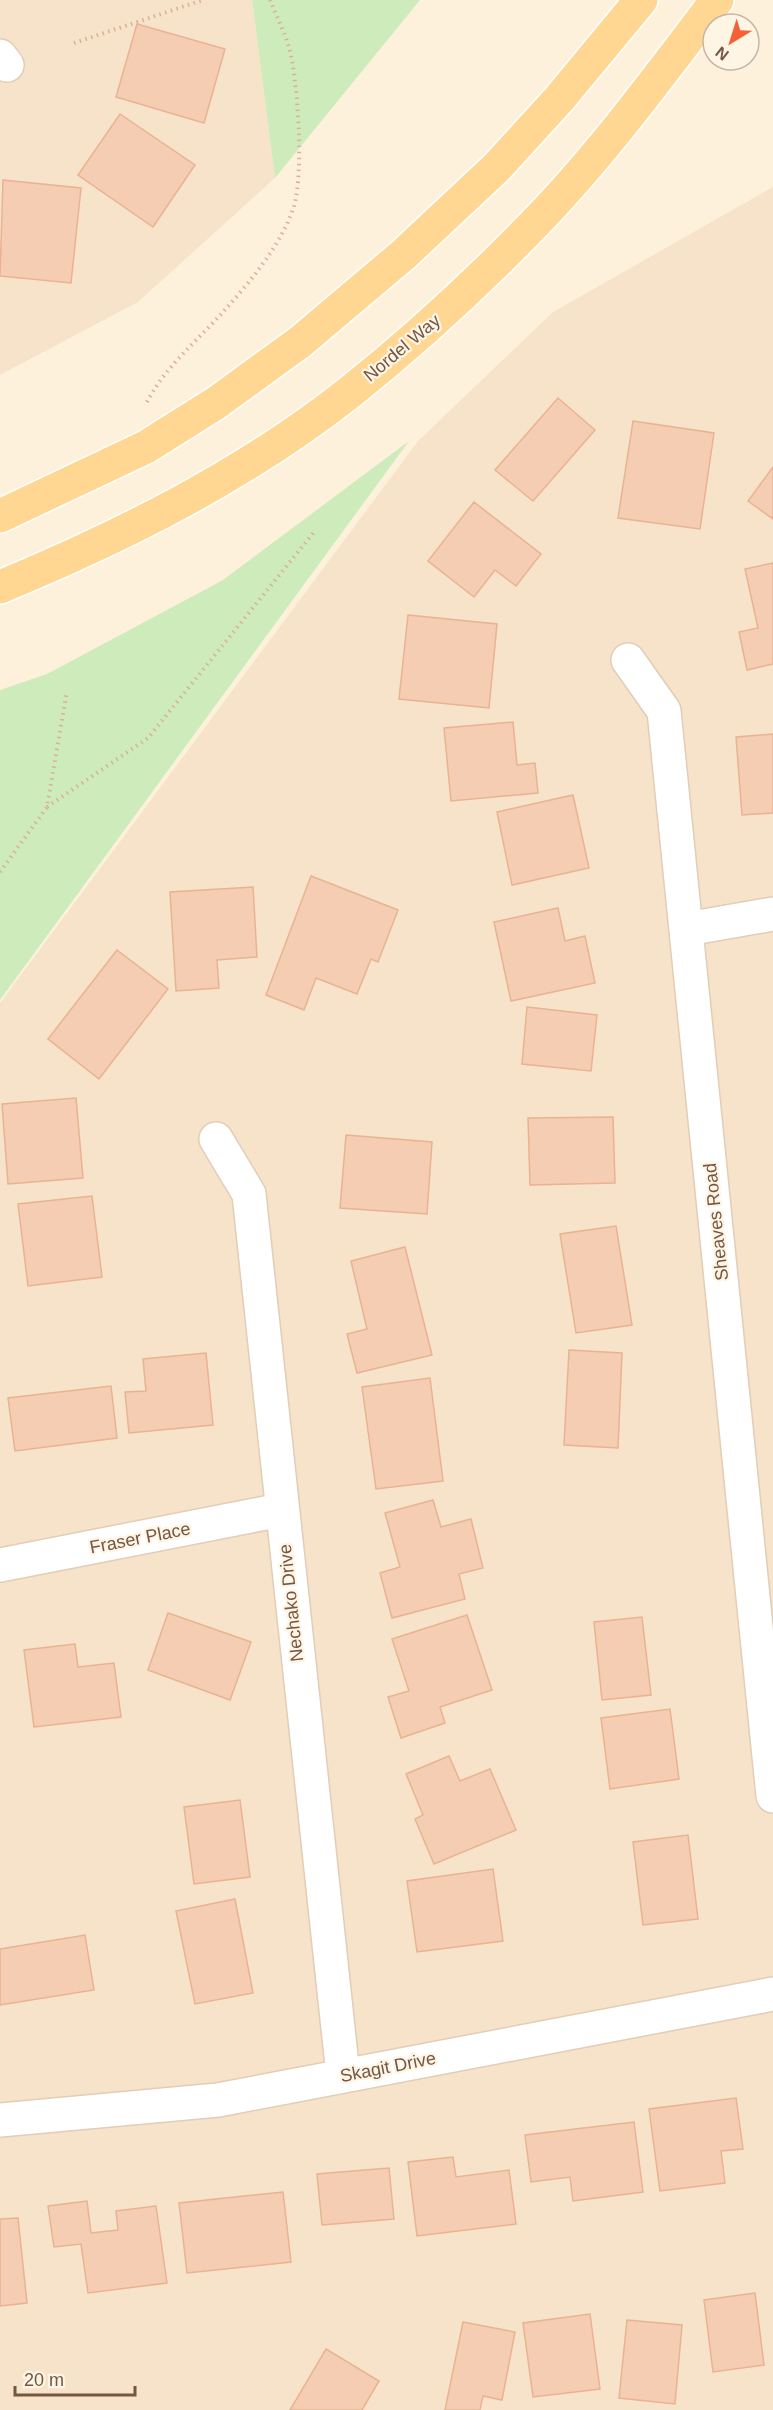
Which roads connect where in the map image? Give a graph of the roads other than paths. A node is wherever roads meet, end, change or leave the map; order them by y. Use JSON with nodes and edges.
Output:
{"nodes":[{"id":1,"x":641,"y":0,"type":"edge"},
{"id":2,"x":717,"y":0,"type":"edge"},
{"id":3,"x":0,"y":516,"type":"edge"},
{"id":4,"x":0,"y":587,"type":"edge"},
{"id":5,"x":628,"y":660,"type":"dead end"},
{"id":6,"x":773,"y":914,"type":"edge"},
{"id":7,"x":687,"y":929,"type":"junction"},
{"id":8,"x":216,"y":1138,"type":"dead end"},
{"id":9,"x":281,"y":1510,"type":"junction"},
{"id":10,"x":0,"y":1565,"type":"edge"},
{"id":11,"x":773,"y":1796,"type":"edge"},
{"id":12,"x":773,"y":1994,"type":"edge"},
{"id":13,"x":343,"y":2075,"type":"junction"},
{"id":14,"x":0,"y":2120,"type":"edge"}],
"edges":[{"from":1,"to":3,"type":"main road"},
{"from":2,"to":4,"type":"main road","name":"Nordel Way"},
{"from":5,"to":7,"type":"street","name":"Sheaves Road"},
{"from":6,"to":7,"type":"street"},
{"from":7,"to":11,"type":"street","name":"Sheaves Road"},
{"from":8,"to":9,"type":"street","name":"Nechako Drive"},
{"from":9,"to":10,"type":"street","name":"Fraser Place"},
{"from":9,"to":13,"type":"street","name":"Nechako Drive"},
{"from":12,"to":13,"type":"street","name":"Skagit Drive"},
{"from":13,"to":14,"type":"street","name":"Skagit Drive"}]}
